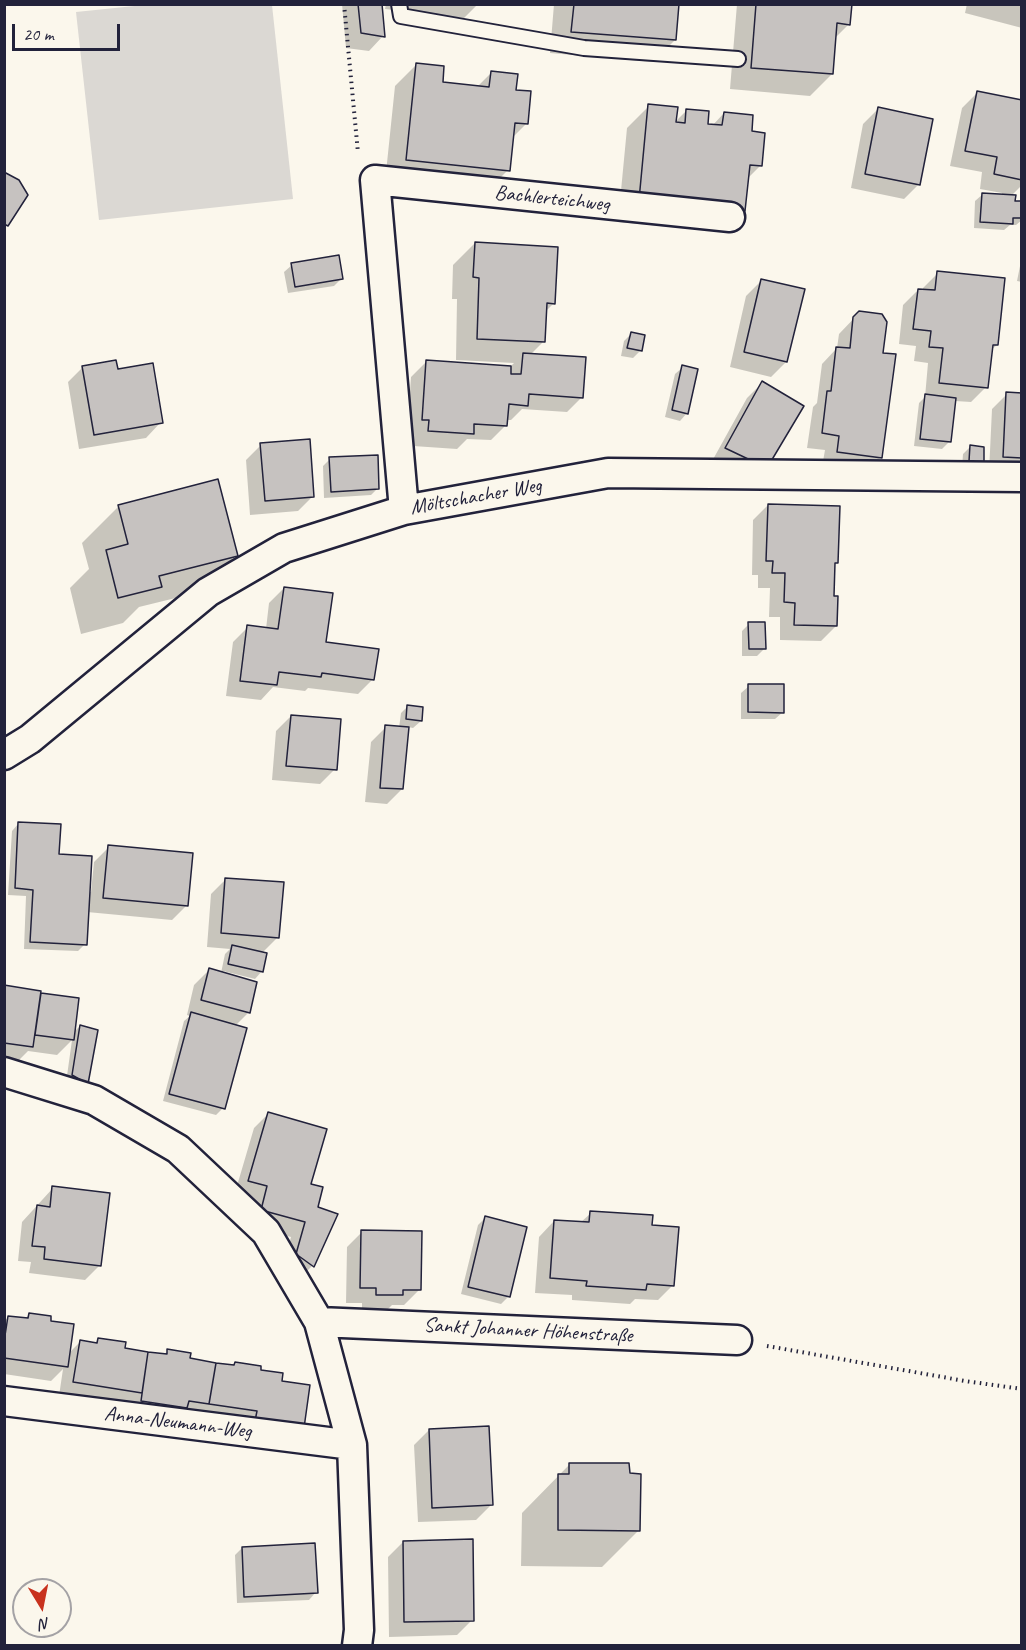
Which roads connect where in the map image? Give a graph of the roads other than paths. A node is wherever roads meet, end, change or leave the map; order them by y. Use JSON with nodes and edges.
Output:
{"nodes":[{"id":1,"x":399,"y":4,"type":"edge"},
{"id":2,"x":738,"y":59,"type":"dead end"},
{"id":3,"x":730,"y":218,"type":"dead end"},
{"id":4,"x":1022,"y":477,"type":"edge"},
{"id":5,"x":404,"y":510,"type":"junction"},
{"id":6,"x":4,"y":755,"type":"edge"},
{"id":7,"x":4,"y":1072,"type":"edge"},
{"id":8,"x":319,"y":1322,"type":"junction"},
{"id":9,"x":737,"y":1340,"type":"road end"},
{"id":10,"x":4,"y":1401,"type":"edge"},
{"id":11,"x":352,"y":1445,"type":"junction"},
{"id":12,"x":357,"y":1646,"type":"edge"}],
"edges":[{"from":1,"to":2,"type":"lane"},
{"from":3,"to":5,"type":"street","name":"Bachlerteichweg"},
{"from":4,"to":5,"type":"street","name":"Möltschacher Weg"},
{"from":5,"to":6,"type":"street","name":"Möltschacher Weg"},
{"from":7,"to":8,"type":"street"},
{"from":8,"to":9,"type":"street","name":"Sankt Johanner Höhenstraße"},
{"from":8,"to":11,"type":"street"},
{"from":10,"to":11,"type":"street","name":"Anna-Neumann-Weg"},
{"from":11,"to":12,"type":"street"}]}
